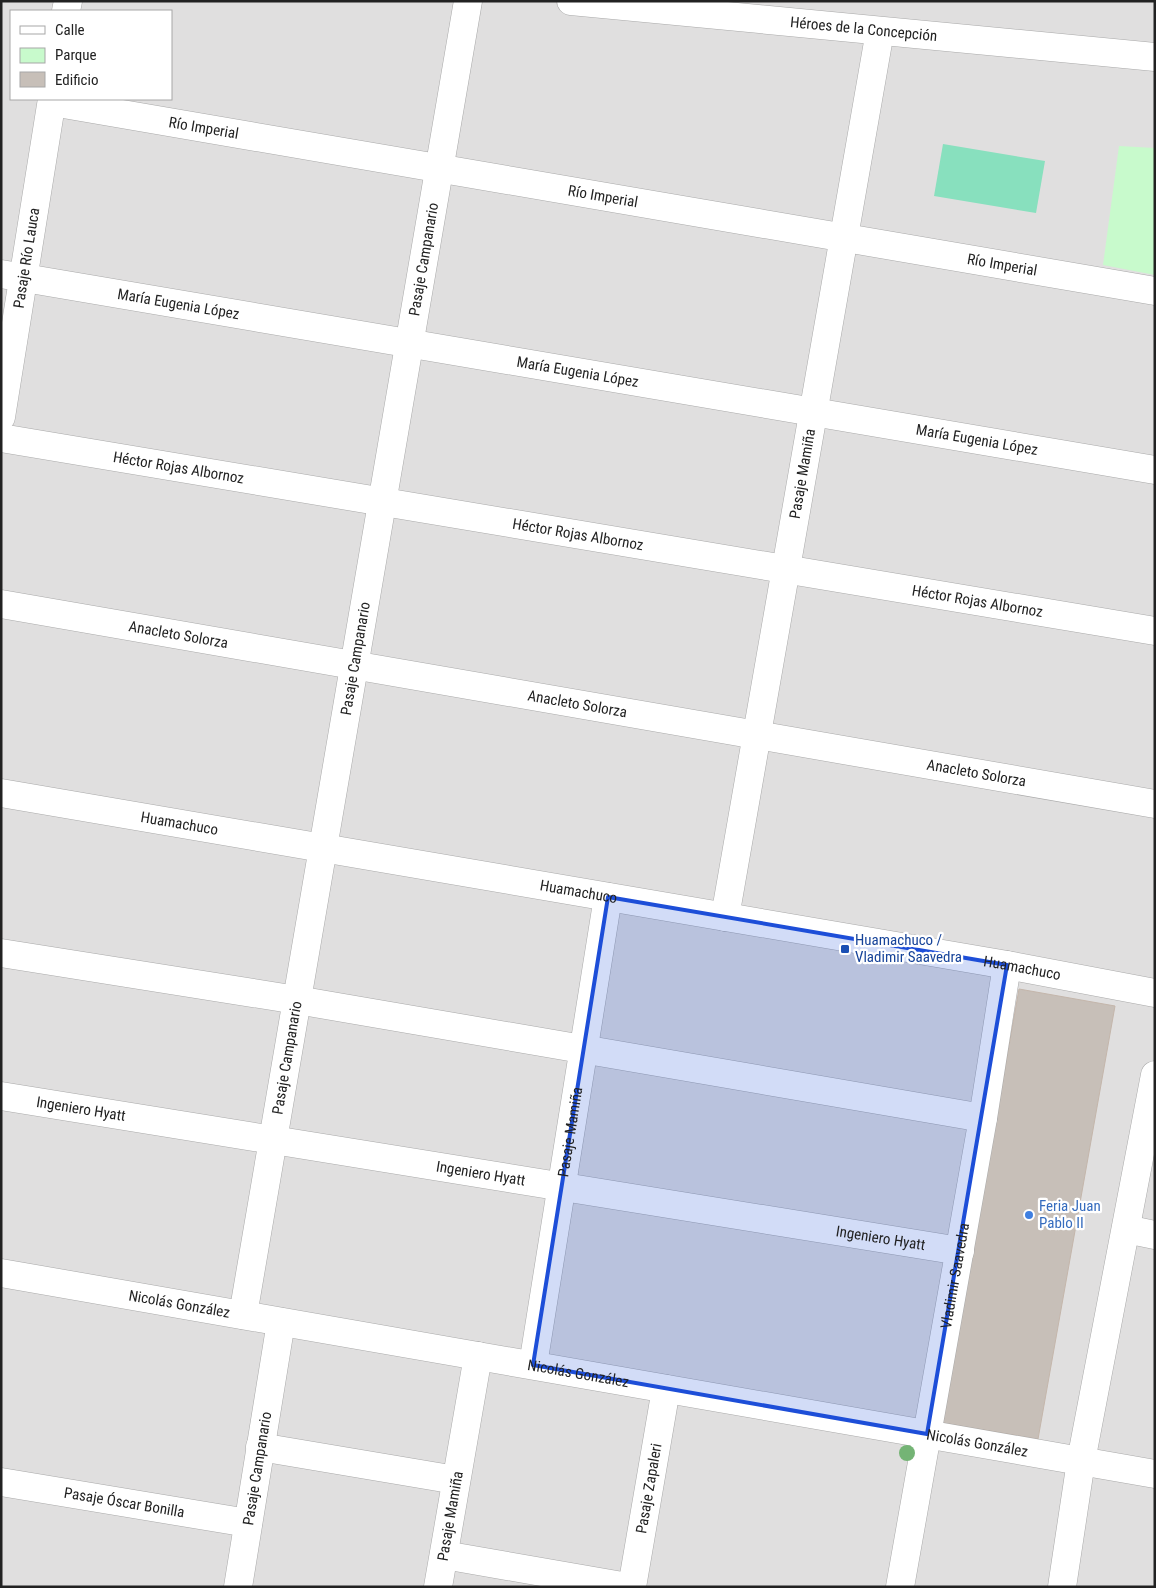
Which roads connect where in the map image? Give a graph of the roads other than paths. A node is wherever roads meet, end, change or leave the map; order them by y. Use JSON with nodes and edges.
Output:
{"nodes":[{"id":1,"x":468,"y":1,"type":"edge"},
{"id":2,"x":571,"y":1,"type":"edge"},
{"id":3,"x":880,"y":31,"type":"junction"},
{"id":4,"x":1155,"y":57,"type":"edge"},
{"id":5,"x":52,"y":100,"type":"edge"},
{"id":6,"x":439,"y":168,"type":"junction"},
{"id":7,"x":844,"y":238,"type":"junction"},
{"id":8,"x":12,"y":276,"type":"edge"},
{"id":9,"x":1155,"y":291,"type":"edge"},
{"id":10,"x":409,"y":343,"type":"junction"},
{"id":11,"x":813,"y":412,"type":"junction"},
{"id":12,"x":1,"y":417,"type":"edge"},
{"id":13,"x":1,"y":438,"type":"edge"},
{"id":14,"x":1155,"y":470,"type":"edge"},
{"id":15,"x":382,"y":502,"type":"junction"},
{"id":16,"x":786,"y":569,"type":"junction"},
{"id":17,"x":1,"y":604,"type":"edge"},
{"id":18,"x":1155,"y":631,"type":"edge"},
{"id":19,"x":354,"y":666,"type":"junction"},
{"id":20,"x":757,"y":735,"type":"junction"},
{"id":21,"x":1,"y":794,"type":"edge"},
{"id":22,"x":1155,"y":804,"type":"edge"},
{"id":23,"x":323,"y":849,"type":"junction"},
{"id":24,"x":608,"y":897,"type":"junction"},
{"id":25,"x":725,"y":917,"type":"junction"},
{"id":26,"x":1,"y":953,"type":"edge"},
{"id":27,"x":1007,"y":964,"type":"junction"},
{"id":28,"x":1155,"y":993,"type":"edge"},
{"id":29,"x":297,"y":1000,"type":"junction"},
{"id":30,"x":584,"y":1049,"type":"junction"},
{"id":31,"x":1155,"y":1075,"type":"edge"},
{"id":32,"x":1,"y":1096,"type":"edge"},
{"id":33,"x":983,"y":1118,"type":"junction"},
{"id":34,"x":273,"y":1140,"type":"junction"},
{"id":35,"x":562,"y":1187,"type":"junction"},
{"id":36,"x":1126,"y":1229,"type":"junction"},
{"id":37,"x":1155,"y":1235,"type":"edge"},
{"id":38,"x":960,"y":1250,"type":"junction"},
{"id":39,"x":1,"y":1273,"type":"edge"},
{"id":40,"x":243,"y":1315,"type":"junction"},
{"id":41,"x":281,"y":1322,"type":"junction"},
{"id":42,"x":478,"y":1356,"type":"junction"},
{"id":43,"x":532,"y":1365,"type":"junction"},
{"id":44,"x":666,"y":1389,"type":"junction"},
{"id":45,"x":927,"y":1434,"type":"junction"},
{"id":46,"x":260,"y":1447,"type":"junction"},
{"id":47,"x":1082,"y":1461,"type":"junction"},
{"id":48,"x":1155,"y":1474,"type":"edge"},
{"id":49,"x":456,"y":1480,"type":"junction"},
{"id":50,"x":1,"y":1482,"type":"edge"},
{"id":51,"x":248,"y":1523,"type":"junction"},
{"id":52,"x":444,"y":1555,"type":"junction"},
{"id":53,"x":238,"y":1587,"type":"edge"},
{"id":54,"x":438,"y":1587,"type":"edge"},
{"id":55,"x":628,"y":1587,"type":"edge"},
{"id":56,"x":632,"y":1587,"type":"edge"},
{"id":57,"x":900,"y":1587,"type":"edge"},
{"id":58,"x":1062,"y":1587,"type":"edge"}],
"edges":[{"from":1,"to":6,"type":"street","name":"Pasaje Campanario"},
{"from":2,"to":3,"type":"street","name":"Héroes de la Concepción"},
{"from":3,"to":4,"type":"street","name":"Héroes de la Concepción"},
{"from":3,"to":7,"type":"street","name":"Pasaje Mamiña"},
{"from":5,"to":6,"type":"street","name":"Río Imperial"},
{"from":5,"to":8,"type":"street","name":"Pasaje Río Lauca"},
{"from":6,"to":7,"type":"street","name":"Río Imperial"},
{"from":6,"to":10,"type":"street","name":"Pasaje Campanario"},
{"from":7,"to":9,"type":"street","name":"Río Imperial"},
{"from":7,"to":11,"type":"street","name":"Pasaje Mamiña"},
{"from":8,"to":10,"type":"street","name":"María Eugenia López"},
{"from":8,"to":12,"type":"street","name":"Pasaje Río Lauca"},
{"from":10,"to":11,"type":"street","name":"María Eugenia López"},
{"from":10,"to":15,"type":"street","name":"Pasaje Campanario"},
{"from":11,"to":14,"type":"street","name":"María Eugenia López"},
{"from":11,"to":16,"type":"street","name":"Pasaje Mamiña"},
{"from":13,"to":15,"type":"street","name":"Héctor Rojas Albornoz"},
{"from":15,"to":16,"type":"street","name":"Héctor Rojas Albornoz"},
{"from":15,"to":19,"type":"street","name":"Pasaje Campanario"},
{"from":16,"to":18,"type":"street","name":"Héctor Rojas Albornoz"},
{"from":16,"to":20,"type":"street","name":"Pasaje Mamiña"},
{"from":17,"to":19,"type":"street","name":"Anacleto Solorza"},
{"from":19,"to":20,"type":"street","name":"Anacleto Solorza"},
{"from":19,"to":23,"type":"street","name":"Pasaje Campanario"},
{"from":20,"to":22,"type":"street","name":"Anacleto Solorza"},
{"from":20,"to":25,"type":"street","name":"Pasaje Mamiña"},
{"from":21,"to":23,"type":"street","name":"Huamachuco"},
{"from":23,"to":24,"type":"street","name":"Huamachuco"},
{"from":23,"to":29,"type":"street","name":"Pasaje Campanario"},
{"from":24,"to":25,"type":"street","name":"Huamachuco"},
{"from":24,"to":30,"type":"street","name":"Pasaje Mamiña"},
{"from":25,"to":27,"type":"street","name":"Huamachuco"},
{"from":26,"to":29,"type":"street"},
{"from":27,"to":28,"type":"street","name":"Huamachuco"},
{"from":27,"to":33,"type":"street","name":"Vladimir Saavedra"},
{"from":29,"to":30,"type":"street"},
{"from":29,"to":34,"type":"street","name":"Pasaje Campanario"},
{"from":30,"to":33,"type":"street"},
{"from":30,"to":35,"type":"street","name":"Pasaje Mamiña"},
{"from":31,"to":36,"type":"street"},
{"from":32,"to":34,"type":"street","name":"Ingeniero Hyatt"},
{"from":33,"to":38,"type":"street","name":"Vladimir Saavedra"},
{"from":34,"to":35,"type":"street","name":"Ingeniero Hyatt"},
{"from":34,"to":40,"type":"street","name":"Pasaje Campanario"},
{"from":35,"to":38,"type":"street","name":"Ingeniero Hyatt"},
{"from":35,"to":43,"type":"street","name":"Pasaje Mamiña"},
{"from":36,"to":37,"type":"street"},
{"from":36,"to":47,"type":"street"},
{"from":38,"to":45,"type":"street","name":"Vladimir Saavedra"},
{"from":39,"to":40,"type":"street","name":"Nicolás González"},
{"from":40,"to":41,"type":"street","name":"Nicolás González"},
{"from":41,"to":42,"type":"street","name":"Nicolás González"},
{"from":41,"to":46,"type":"street","name":"Pasaje Campanario"},
{"from":42,"to":43,"type":"street","name":"Nicolás González"},
{"from":42,"to":49,"type":"street","name":"Pasaje Mamiña"},
{"from":43,"to":44,"type":"street","name":"Nicolás González"},
{"from":44,"to":45,"type":"street","name":"Nicolás González"},
{"from":44,"to":56,"type":"street","name":"Pasaje Zapaleri"},
{"from":45,"to":47,"type":"street","name":"Nicolás González"},
{"from":45,"to":57,"type":"street","name":"Vladimir Saavedra"},
{"from":46,"to":49,"type":"street"},
{"from":46,"to":51,"type":"street","name":"Pasaje Campanario"},
{"from":47,"to":48,"type":"street","name":"Nicolás González"},
{"from":47,"to":58,"type":"street"},
{"from":49,"to":52,"type":"street","name":"Pasaje Mamiña"},
{"from":50,"to":51,"type":"street","name":"Pasaje Óscar Bonilla"},
{"from":51,"to":53,"type":"street","name":"Pasaje Campanario"},
{"from":52,"to":54,"type":"street","name":"Pasaje Mamiña"},
{"from":52,"to":55,"type":"street"}]}
